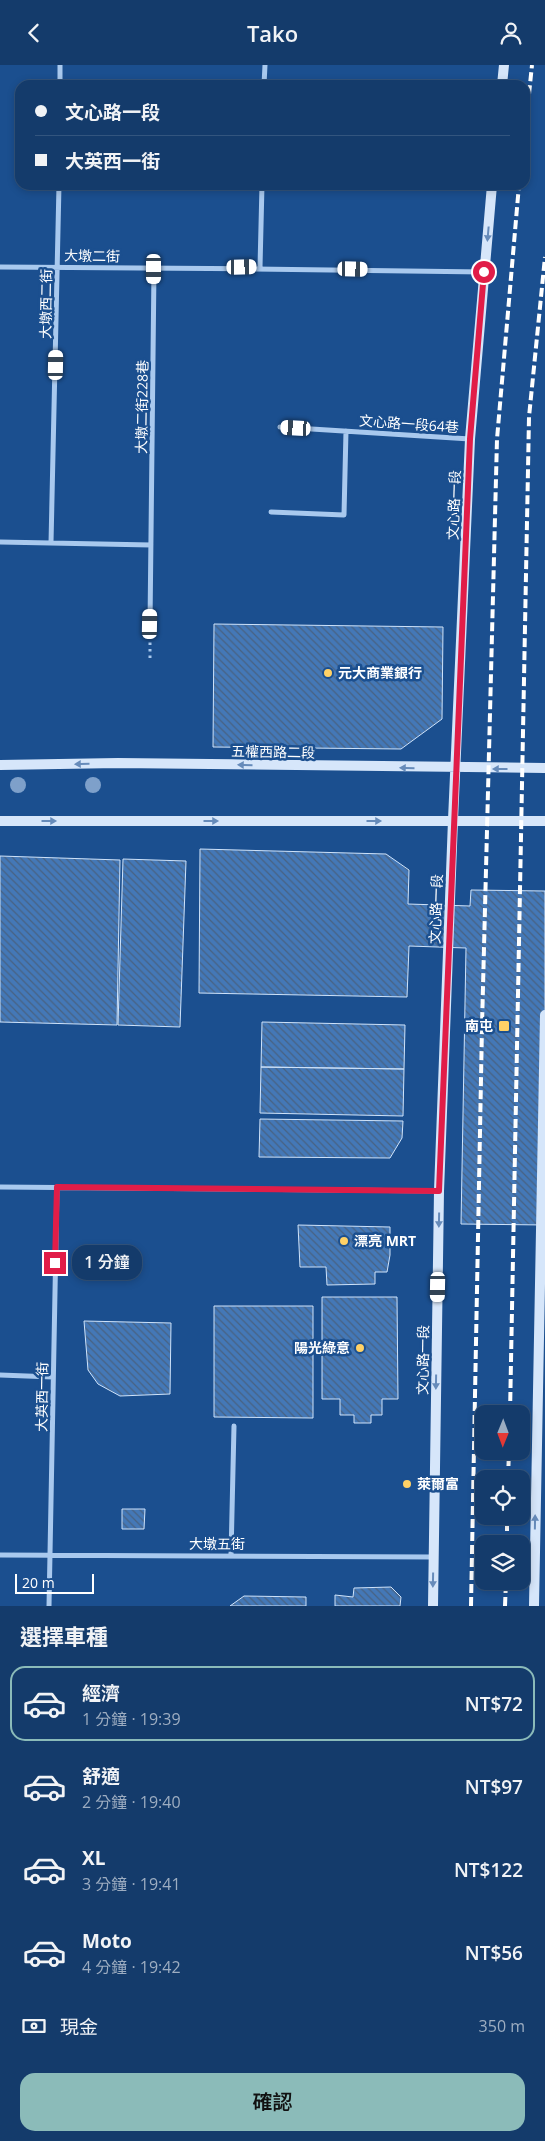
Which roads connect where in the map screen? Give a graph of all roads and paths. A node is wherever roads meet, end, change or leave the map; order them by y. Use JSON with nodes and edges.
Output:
{"nodes":[{"id":1,"x":60,"y":65,"type":"edge"},
{"id":2,"x":265,"y":65,"type":"edge"},
{"id":3,"x":504,"y":65,"type":"edge"},
{"id":4,"x":60,"y":80,"type":"edge"},
{"id":5,"x":264,"y":80,"type":"edge"},
{"id":6,"x":502,"y":80,"type":"edge"},
{"id":7,"x":59,"y":190,"type":"edge"},
{"id":8,"x":262,"y":190,"type":"edge"},
{"id":9,"x":492,"y":190,"type":"edge"},
{"id":10,"x":0,"y":267,"type":"edge"},
{"id":11,"x":58,"y":267,"type":"junction"},
{"id":12,"x":260,"y":267,"type":"junction"},
{"id":13,"x":154,"y":269,"type":"junction"},
{"id":14,"x":484,"y":272,"type":"junction"},
{"id":15,"x":280,"y":427,"type":"dead end"},
{"id":16,"x":346,"y":431,"type":"junction"},
{"id":17,"x":470,"y":439,"type":"junction"},
{"id":18,"x":271,"y":512,"type":"dead end"},
{"id":19,"x":0,"y":541,"type":"edge"},
{"id":20,"x":52,"y":543,"type":"junction"},
{"id":21,"x":151,"y":545,"type":"junction"},
{"id":22,"x":150,"y":624,"type":"dead end"},
{"id":23,"x":0,"y":765,"type":"edge"},
{"id":24,"x":456,"y":769,"type":"junction"},
{"id":25,"x":545,"y":769,"type":"edge"},
{"id":26,"x":0,"y":821,"type":"edge"},
{"id":27,"x":454,"y":821,"type":"junction"},
{"id":28,"x":545,"y":821,"type":"edge"},
{"id":29,"x":545,"y":1015,"type":"edge"},
{"id":30,"x":0,"y":1187,"type":"edge"},
{"id":31,"x":57,"y":1187,"type":"junction"},
{"id":32,"x":439,"y":1191,"type":"junction"},
{"id":33,"x":543,"y":1196,"type":"edge"},
{"id":34,"x":0,"y":1375,"type":"edge"},
{"id":35,"x":53,"y":1377,"type":"junction"},
{"id":36,"x":234,"y":1427,"type":"dead end"},
{"id":37,"x":0,"y":1555,"type":"edge"},
{"id":38,"x":50,"y":1555,"type":"junction"},
{"id":39,"x":231,"y":1555,"type":"junction"},
{"id":40,"x":434,"y":1557,"type":"junction"},
{"id":41,"x":49,"y":1606,"type":"edge"},
{"id":42,"x":433,"y":1606,"type":"edge"},
{"id":43,"x":534,"y":1606,"type":"edge"}],
"edges":[{"from":1,"to":4,"type":"street"},
{"from":2,"to":5,"type":"street"},
{"from":3,"to":6,"type":"main road"},
{"from":7,"to":11,"type":"street","name":"大墩西二街"},
{"from":8,"to":12,"type":"street"},
{"from":9,"to":14,"type":"main road","name":"文心路一段","one_way":true},
{"from":10,"to":11,"type":"street","name":"大墩二街"},
{"from":11,"to":13,"type":"street","name":"大墩二街"},
{"from":11,"to":20,"type":"street","name":"大墩西二街"},
{"from":12,"to":13,"type":"street","name":"大墩二街"},
{"from":12,"to":14,"type":"street","name":"大墩二街"},
{"from":13,"to":21,"type":"street","name":"大墩二街228巷"},
{"from":14,"to":17,"type":"main road","name":"文心路一段"},
{"from":15,"to":16,"type":"street","name":"文心路一段64巷"},
{"from":16,"to":17,"type":"street","name":"文心路一段64巷"},
{"from":16,"to":18,"type":"street","name":"文心路一段64巷"},
{"from":17,"to":24,"type":"main road","name":"文心路一段"},
{"from":19,"to":20,"type":"street"},
{"from":20,"to":21,"type":"street"},
{"from":21,"to":22,"type":"street","name":"大墩二街228巷"},
{"from":24,"to":23,"type":"main road","name":"五權西路二段","one_way":true},
{"from":25,"to":24,"type":"main road","name":"五權西路二段","one_way":true},
{"from":24,"to":27,"type":"main road","name":"文心路一段"},
{"from":26,"to":27,"type":"main road","one_way":true},
{"from":27,"to":28,"type":"main road"},
{"from":27,"to":32,"type":"main road","name":"文心路一段"},
{"from":29,"to":33,"type":"main road"},
{"from":30,"to":31,"type":"street"},
{"from":31,"to":32,"type":"street"},
{"from":31,"to":35,"type":"street","name":"大英西一街"},
{"from":32,"to":40,"type":"main road","name":"文心路一段","one_way":true},
{"from":43,"to":33,"type":"main road","one_way":true},
{"from":34,"to":35,"type":"street"},
{"from":35,"to":38,"type":"street","name":"大英西一街"},
{"from":36,"to":39,"type":"street"},
{"from":37,"to":38,"type":"street","name":"大墩五街"},
{"from":38,"to":39,"type":"street","name":"大墩五街"},
{"from":38,"to":41,"type":"street","name":"大英西一街"},
{"from":39,"to":40,"type":"street","name":"大墩五街"},
{"from":40,"to":42,"type":"main road","name":"文心路一段","one_way":true}]}
